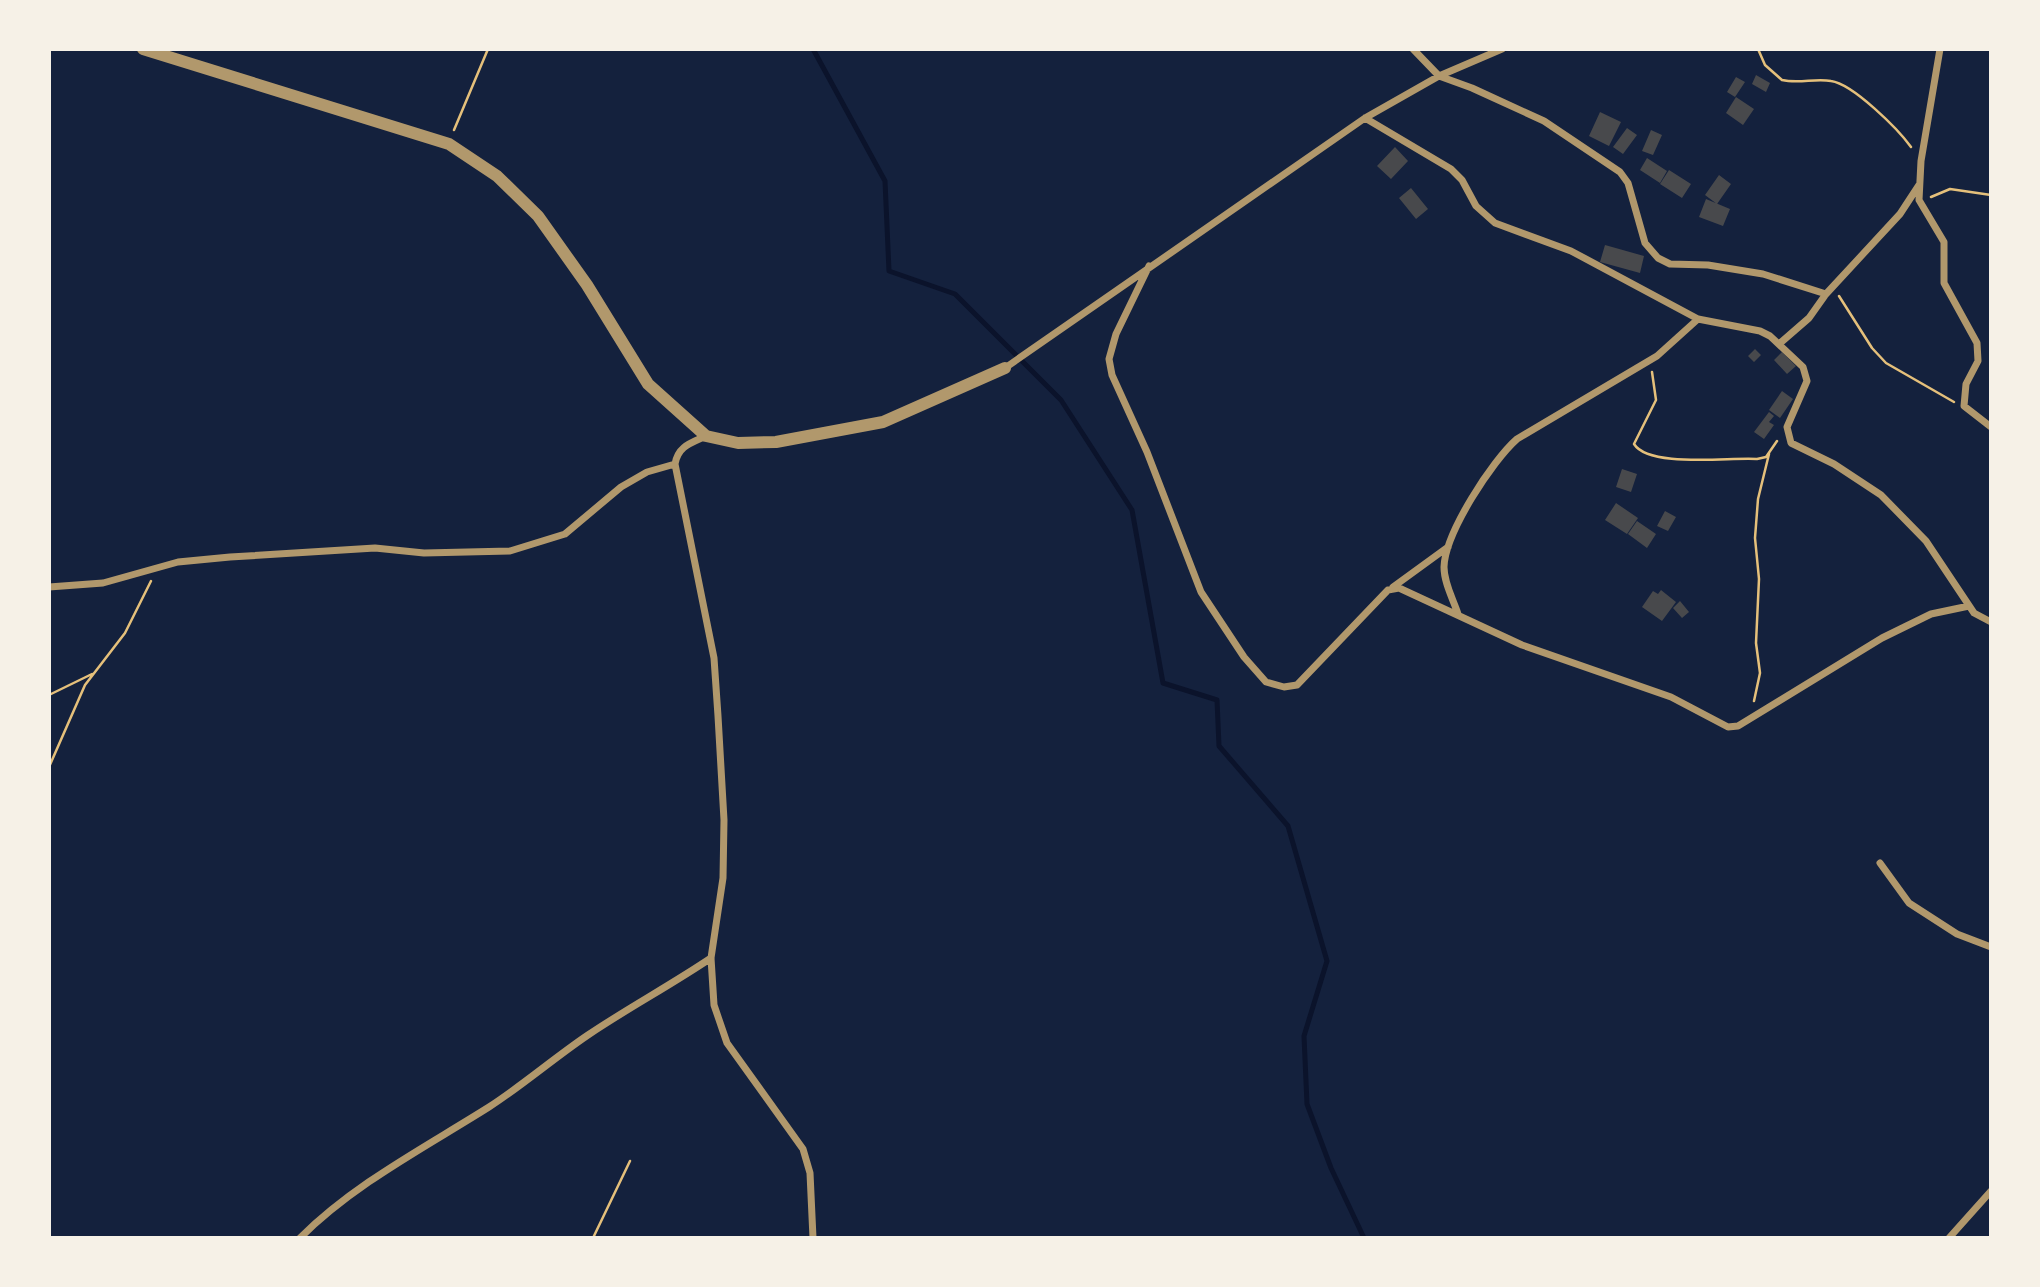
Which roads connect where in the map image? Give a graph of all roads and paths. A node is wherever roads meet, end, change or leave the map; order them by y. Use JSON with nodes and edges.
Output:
{"nodes":[{"id":1,"x":143,"y":49,"type":"edge"},
{"id":2,"x":488,"y":49,"type":"edge"},
{"id":3,"x":1413,"y":49,"type":"edge"},
{"id":4,"x":1502,"y":49,"type":"edge"},
{"id":5,"x":1758,"y":49,"type":"edge"},
{"id":6,"x":1940,"y":49,"type":"edge"},
{"id":7,"x":1439,"y":76,"type":"junction"},
{"id":8,"x":1365,"y":118,"type":"junction"},
{"id":9,"x":449,"y":144,"type":"junction"},
{"id":10,"x":1921,"y":161,"type":"junction"},
{"id":11,"x":1919,"y":185,"type":"junction"},
{"id":12,"x":1991,"y":197,"type":"edge"},
{"id":13,"x":1921,"y":204,"type":"junction"},
{"id":14,"x":1149,"y":266,"type":"junction"},
{"id":15,"x":1833,"y":288,"type":"junction"},
{"id":16,"x":1826,"y":294,"type":"junction"},
{"id":17,"x":1698,"y":319,"type":"junction"},
{"id":18,"x":1779,"y":344,"type":"junction"},
{"id":19,"x":1654,"y":358,"type":"junction"},
{"id":20,"x":1005,"y":368,"type":"joint"},
{"id":21,"x":1964,"y":406,"type":"junction"},
{"id":22,"x":1787,"y":427,"type":"junction"},
{"id":23,"x":1991,"y":427,"type":"edge"},
{"id":24,"x":706,"y":436,"type":"junction"},
{"id":25,"x":1769,"y":454,"type":"junction"},
{"id":26,"x":676,"y":464,"type":"junction"},
{"id":27,"x":1449,"y":546,"type":"junction"},
{"id":28,"x":156,"y":568,"type":"junction"},
{"id":29,"x":49,"y":587,"type":"edge"},
{"id":30,"x":1392,"y":588,"type":"junction"},
{"id":31,"x":1969,"y":606,"type":"junction"},
{"id":32,"x":1458,"y":614,"type":"junction"},
{"id":33,"x":1991,"y":622,"type":"edge"},
{"id":34,"x":92,"y":674,"type":"junction"},
{"id":35,"x":49,"y":695,"type":"edge"},
{"id":36,"x":1749,"y":722,"type":"junction"},
{"id":37,"x":49,"y":767,"type":"edge"},
{"id":38,"x":1880,"y":863,"type":"dead end"},
{"id":39,"x":1991,"y":947,"type":"edge"},
{"id":40,"x":711,"y":958,"type":"junction"},
{"id":41,"x":629,"y":1161,"type":"dead end"},
{"id":42,"x":1991,"y":1191,"type":"edge"},
{"id":43,"x":300,"y":1238,"type":"edge"},
{"id":44,"x":593,"y":1238,"type":"edge"},
{"id":45,"x":813,"y":1238,"type":"edge"},
{"id":46,"x":1949,"y":1238,"type":"edge"}],
"edges":[{"from":1,"to":9,"type":"street"},
{"from":2,"to":9,"type":"path"},
{"from":3,"to":7,"type":"street"},
{"from":4,"to":7,"type":"street"},
{"from":5,"to":10,"type":"path"},
{"from":6,"to":10,"type":"street"},
{"from":7,"to":8,"type":"street"},
{"from":7,"to":16,"type":"street"},
{"from":8,"to":14,"type":"street"},
{"from":8,"to":17,"type":"street"},
{"from":9,"to":24,"type":"street"},
{"from":10,"to":11,"type":"street"},
{"from":11,"to":13,"type":"street"},
{"from":11,"to":15,"type":"street"},
{"from":12,"to":13,"type":"path"},
{"from":13,"to":21,"type":"street"},
{"from":14,"to":20,"type":"street"},
{"from":14,"to":30,"type":"street"},
{"from":15,"to":16,"type":"street"},
{"from":15,"to":21,"type":"path"},
{"from":16,"to":18,"type":"street"},
{"from":17,"to":18,"type":"street"},
{"from":17,"to":19,"type":"street"},
{"from":18,"to":22,"type":"street"},
{"from":19,"to":25,"type":"path"},
{"from":19,"to":27,"type":"street"},
{"from":20,"to":24,"type":"street"},
{"from":21,"to":23,"type":"street"},
{"from":22,"to":25,"type":"path"},
{"from":22,"to":31,"type":"street"},
{"from":24,"to":26,"type":"street"},
{"from":25,"to":36,"type":"path"},
{"from":26,"to":28,"type":"street"},
{"from":26,"to":40,"type":"street"},
{"from":27,"to":30,"type":"street"},
{"from":27,"to":32,"type":"street"},
{"from":28,"to":29,"type":"street"},
{"from":28,"to":34,"type":"path"},
{"from":30,"to":32,"type":"street"},
{"from":31,"to":33,"type":"street"},
{"from":31,"to":36,"type":"street"},
{"from":32,"to":36,"type":"street"},
{"from":34,"to":35,"type":"path"},
{"from":34,"to":37,"type":"path"},
{"from":38,"to":39,"type":"street"},
{"from":40,"to":43,"type":"street"},
{"from":40,"to":45,"type":"street"},
{"from":41,"to":44,"type":"path"},
{"from":42,"to":46,"type":"street"}]}
